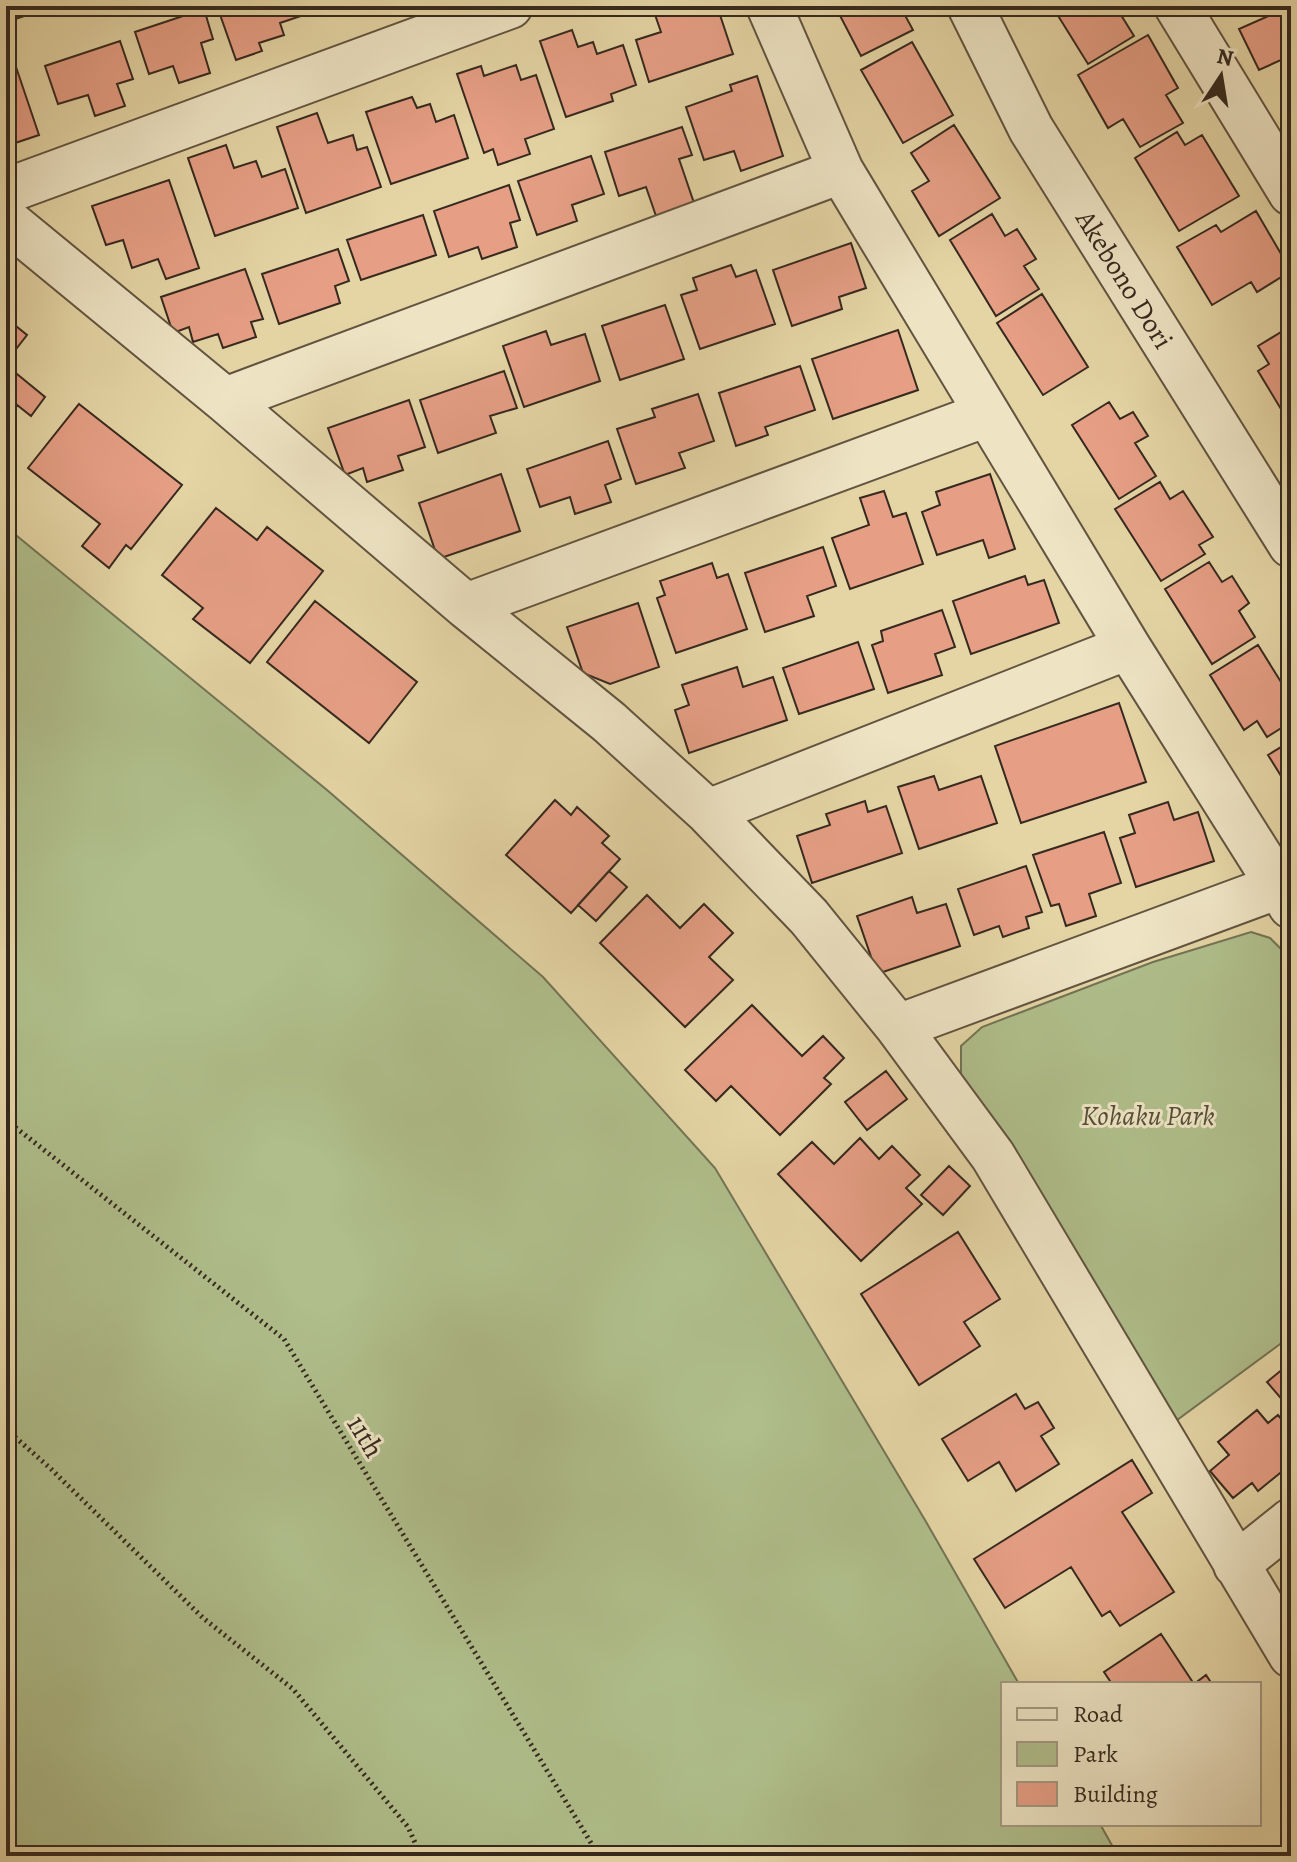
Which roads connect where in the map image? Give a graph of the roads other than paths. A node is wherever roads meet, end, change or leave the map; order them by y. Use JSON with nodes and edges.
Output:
{"nodes":[{"id":1,"x":510,"y":6,"type":"edge"},
{"id":2,"x":769,"y":6,"type":"edge"},
{"id":3,"x":970,"y":6,"type":"edge"},
{"id":4,"x":1177,"y":6,"type":"edge"},
{"id":5,"x":841,"y":171,"type":"junction"},
{"id":6,"x":6,"y":191,"type":"edge"},
{"id":7,"x":1291,"y":193,"type":"edge"},
{"id":8,"x":6,"y":220,"type":"edge"},
{"id":9,"x":225,"y":400,"type":"junction"},
{"id":10,"x":987,"y":414,"type":"junction"},
{"id":11,"x":1291,"y":545,"type":"edge"},
{"id":12,"x":466,"y":606,"type":"junction"},
{"id":13,"x":1128,"y":647,"type":"junction"},
{"id":14,"x":708,"y":812,"type":"junction"},
{"id":15,"x":1285,"y":896,"type":"edge"},
{"id":16,"x":898,"y":1027,"type":"junction"},
{"id":17,"x":1291,"y":1521,"type":"edge"},
{"id":18,"x":1236,"y":1565,"type":"junction"},
{"id":19,"x":1291,"y":1655,"type":"edge"}],
"edges":[{"from":1,"to":6,"type":"street"},
{"from":2,"to":5,"type":"street"},
{"from":3,"to":11,"type":"street","name":"Akebono Dori"},
{"from":4,"to":7,"type":"street"},
{"from":5,"to":9,"type":"street"},
{"from":5,"to":10,"type":"street"},
{"from":8,"to":9,"type":"street"},
{"from":9,"to":12,"type":"street"},
{"from":10,"to":12,"type":"street"},
{"from":10,"to":13,"type":"street"},
{"from":12,"to":14,"type":"street"},
{"from":13,"to":14,"type":"street"},
{"from":13,"to":15,"type":"street"},
{"from":14,"to":16,"type":"street"},
{"from":15,"to":16,"type":"street"},
{"from":16,"to":18,"type":"street"},
{"from":17,"to":18,"type":"street"},
{"from":18,"to":19,"type":"street"}]}
